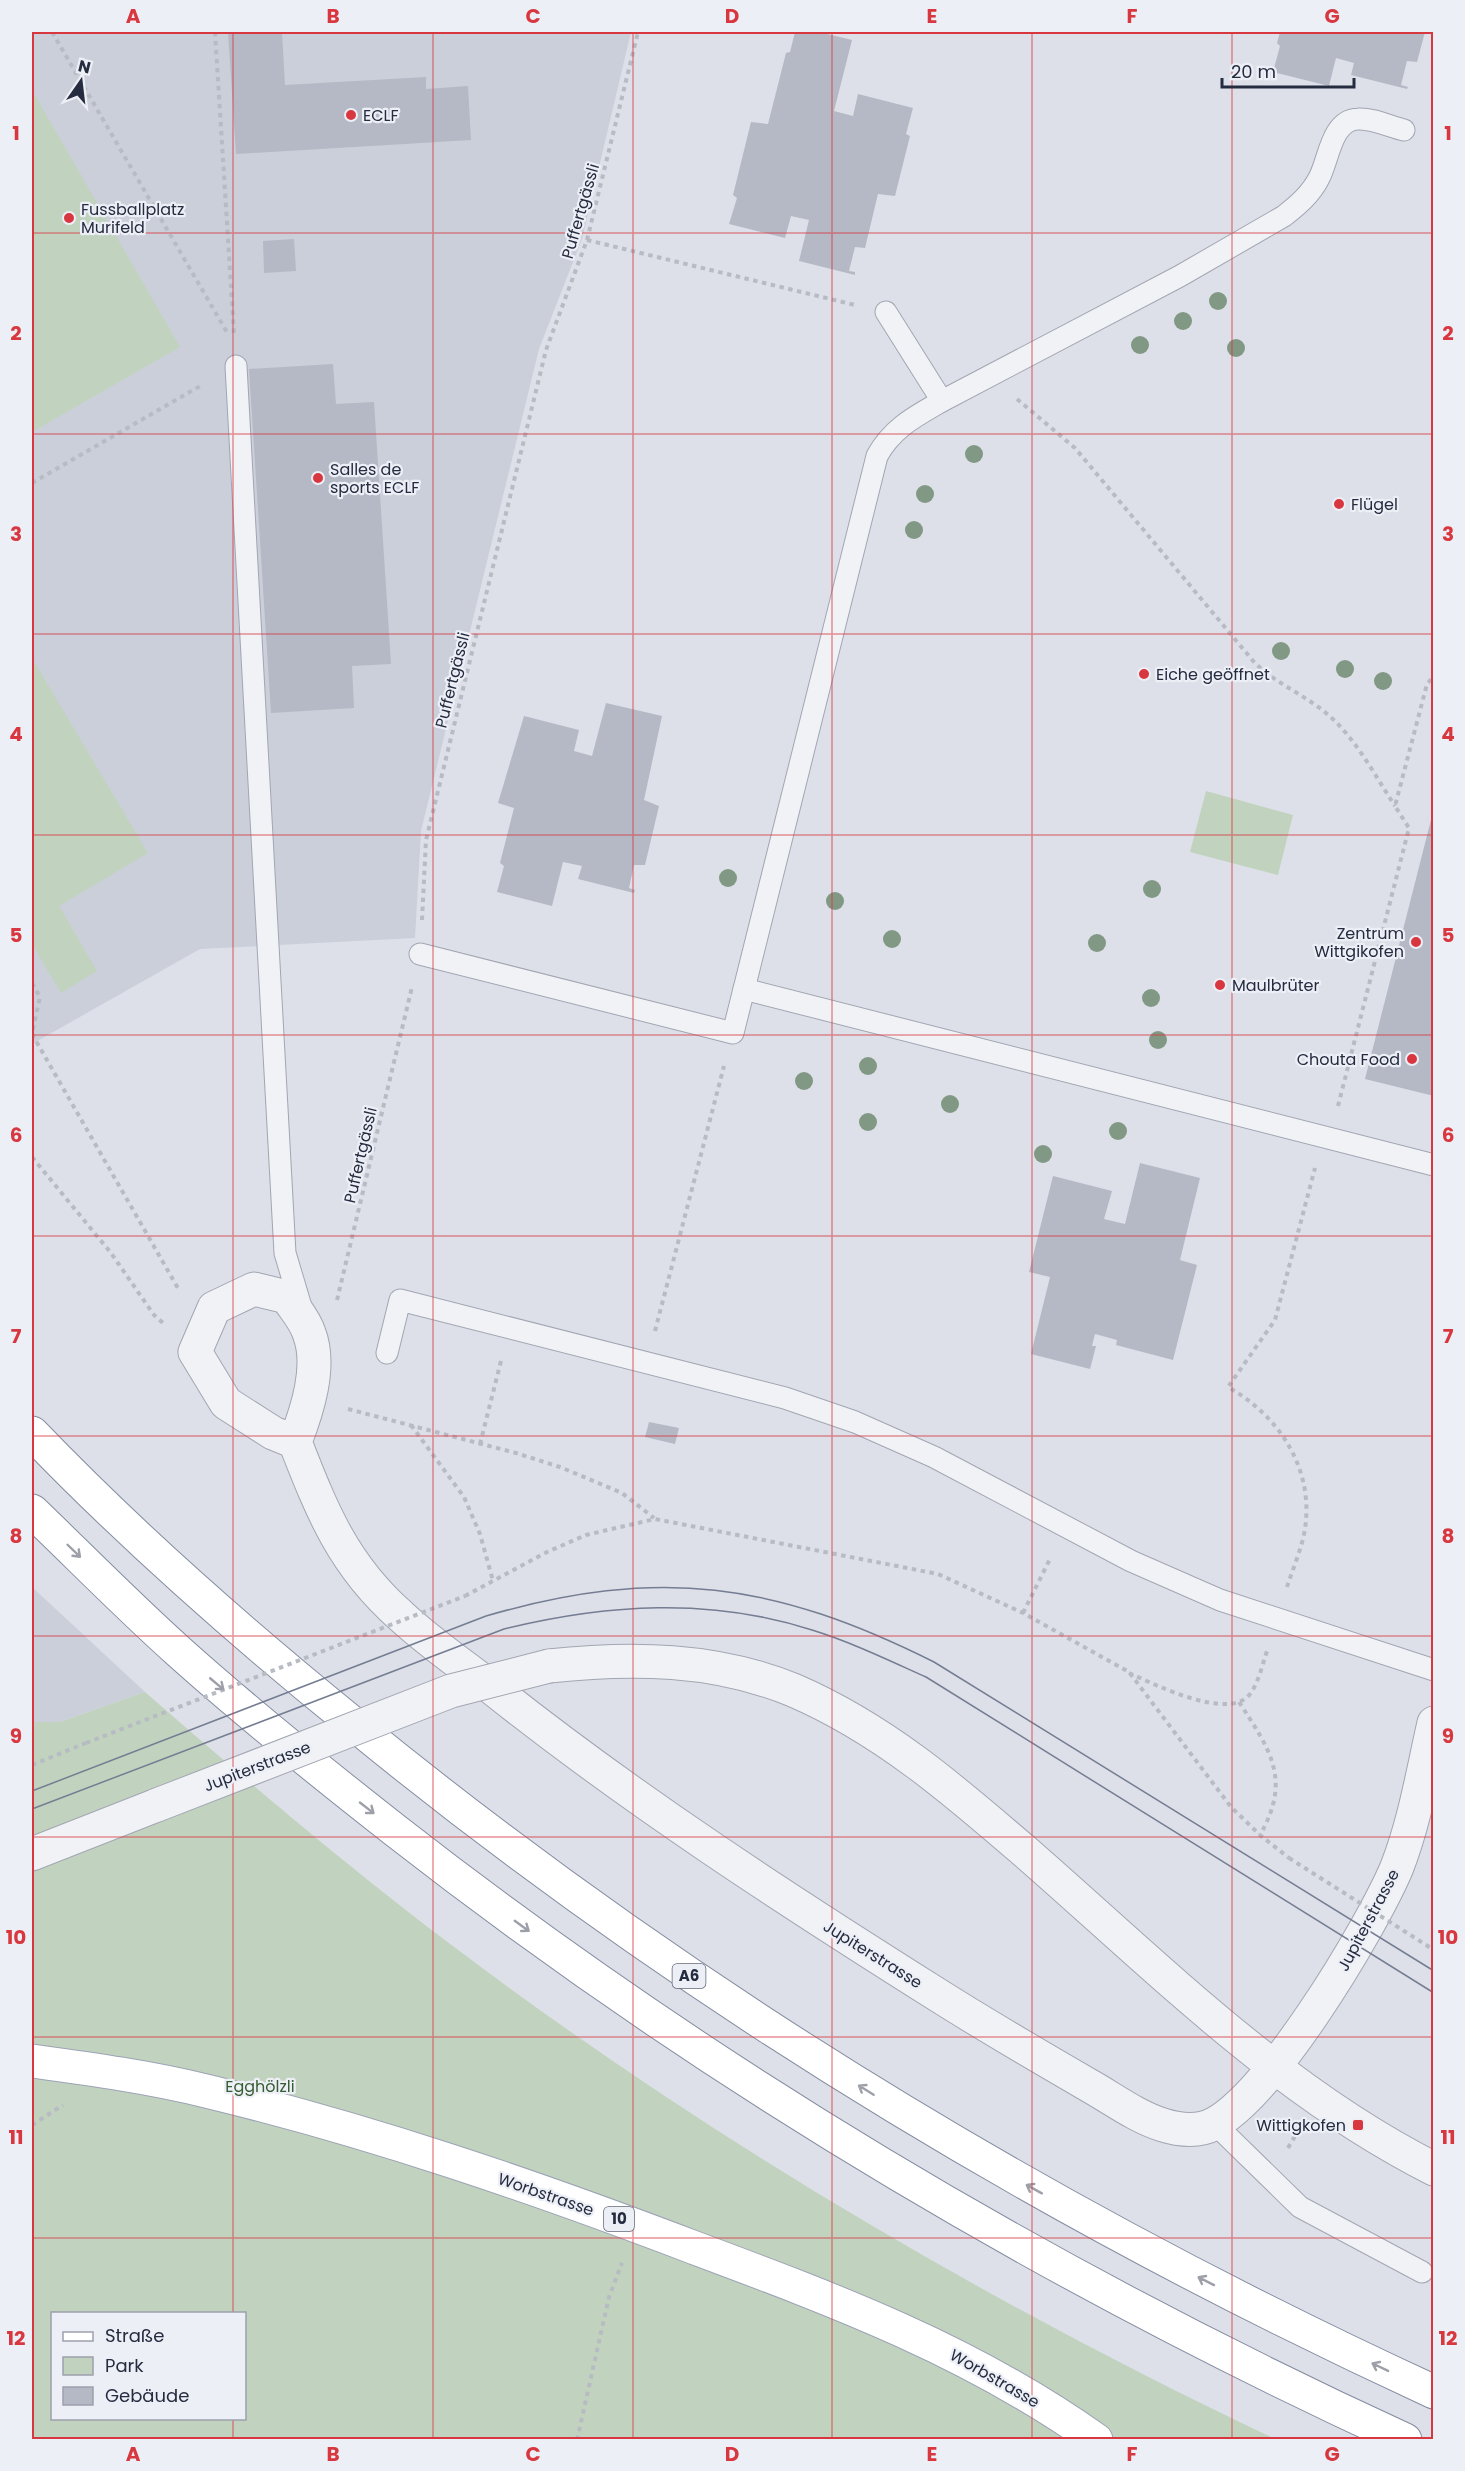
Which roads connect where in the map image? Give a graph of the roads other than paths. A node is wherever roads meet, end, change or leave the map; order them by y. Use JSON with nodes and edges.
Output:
{"nodes":[{"id":1,"x":1404,"y":130,"type":"dead end"},
{"id":2,"x":886,"y":312,"type":"road end"},
{"id":3,"x":236,"y":366,"type":"road end"},
{"id":4,"x":942,"y":401,"type":"junction"},
{"id":5,"x":420,"y":954,"type":"road end"},
{"id":6,"x":744,"y":989,"type":"junction"},
{"id":7,"x":1434,"y":1165,"type":"edge"},
{"id":8,"x":310,"y":1333,"type":"junction"},
{"id":9,"x":387,"y":1353,"type":"dead end"},
{"id":10,"x":32,"y":1433,"type":"edge"},
{"id":11,"x":295,"y":1442,"type":"junction"},
{"id":12,"x":32,"y":1511,"type":"edge"},
{"id":13,"x":1434,"y":1670,"type":"edge"},
{"id":14,"x":1434,"y":1723,"type":"edge"},
{"id":15,"x":32,"y":1854,"type":"edge"},
{"id":16,"x":32,"y":2061,"type":"edge"},
{"id":17,"x":1274,"y":2065,"type":"junction"},
{"id":18,"x":1215,"y":2124,"type":"junction"},
{"id":19,"x":1434,"y":2169,"type":"edge"},
{"id":20,"x":1422,"y":2272,"type":"dead end"},
{"id":21,"x":1434,"y":2392,"type":"edge"},
{"id":22,"x":1096,"y":2439,"type":"edge"},
{"id":23,"x":1405,"y":2439,"type":"edge"}],
"edges":[{"from":1,"to":4,"type":"lane"},
{"from":2,"to":4,"type":"lane"},
{"from":3,"to":8,"type":"lane"},
{"from":4,"to":6,"type":"lane"},
{"from":5,"to":6,"type":"lane"},
{"from":6,"to":7,"type":"lane"},
{"from":8,"to":11,"type":"street"},
{"from":8,"to":11,"type":"street"},
{"from":9,"to":13,"type":"lane"},
{"from":21,"to":10,"type":"main road","number":"A6","one_way":true},
{"from":11,"to":18,"type":"street","name":"Jupiterstrasse"},
{"from":12,"to":23,"type":"main road","one_way":true},
{"from":14,"to":17,"type":"street","name":"Jupiterstrasse"},
{"from":15,"to":17,"type":"street","name":"Jupiterstrasse","bridge":true},
{"from":16,"to":22,"type":"main road","name":"Worbstrasse","number":"10"},
{"from":17,"to":18,"type":"street","name":"Jupiterstrasse"},
{"from":17,"to":19,"type":"street","name":"Jupiterstrasse"},
{"from":18,"to":20,"type":"lane"}]}
